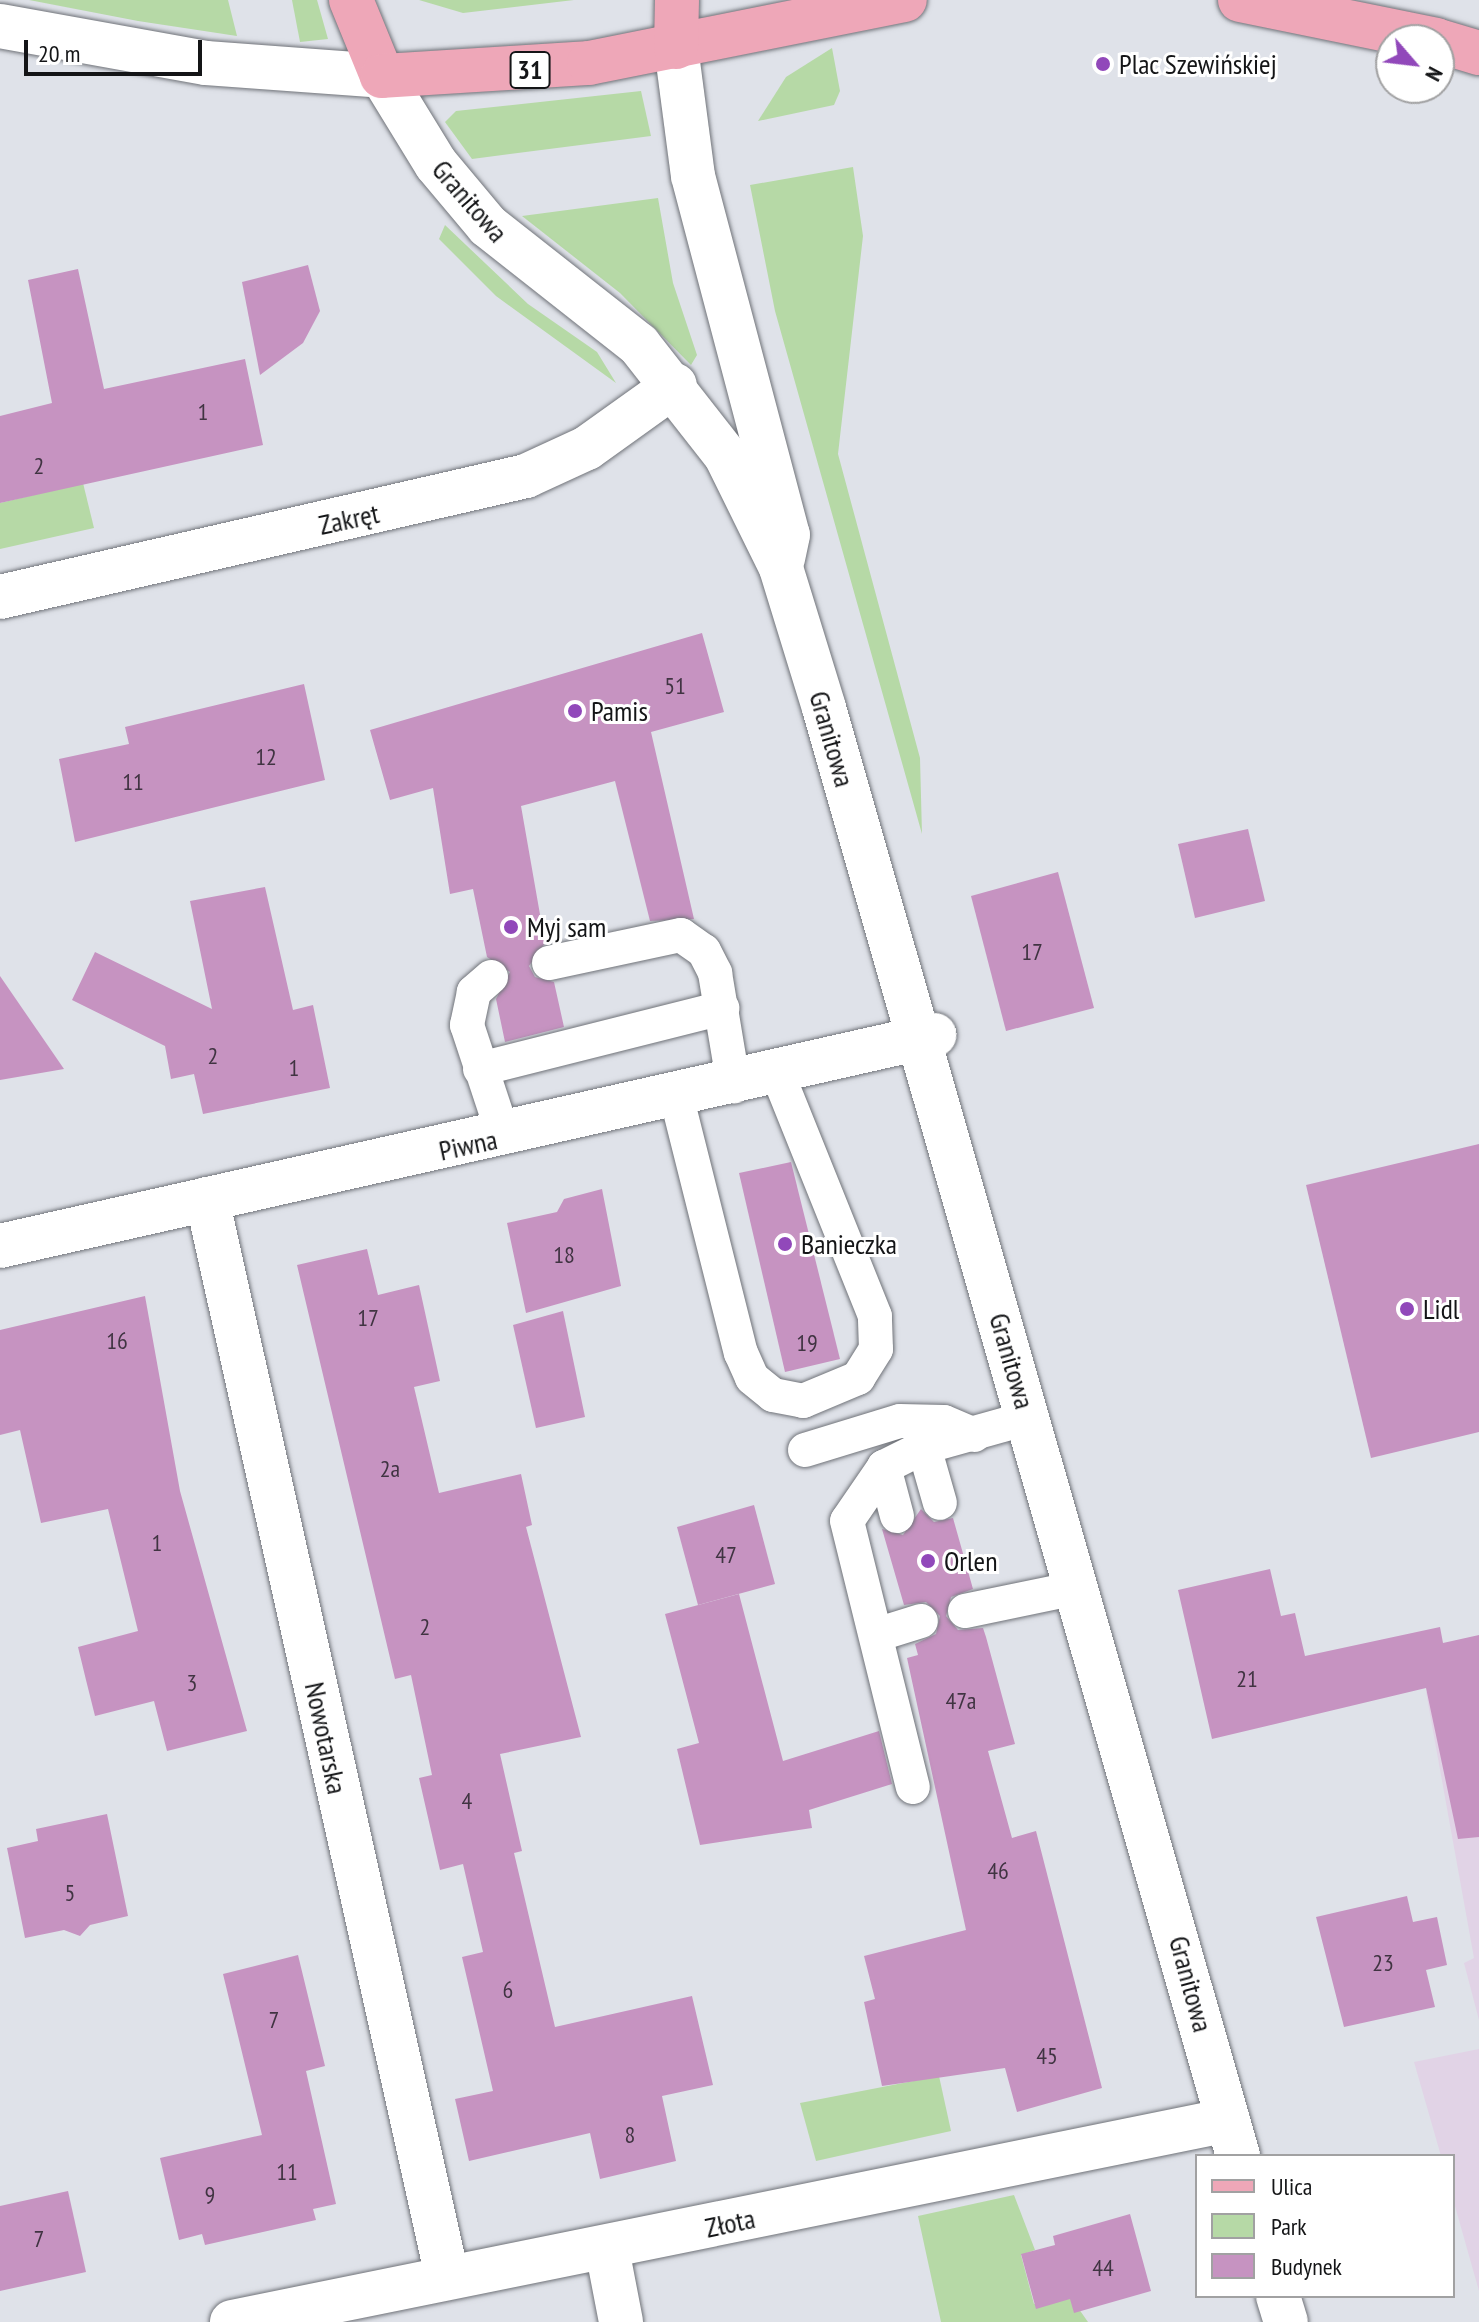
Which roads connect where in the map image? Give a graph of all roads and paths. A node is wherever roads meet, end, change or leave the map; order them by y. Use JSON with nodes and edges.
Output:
{"nodes":[{"id":1,"x":351,"y":0,"type":"edge"},
{"id":2,"x":677,"y":0,"type":"edge"},
{"id":3,"x":905,"y":0,"type":"edge"},
{"id":4,"x":1240,"y":0,"type":"edge"},
{"id":5,"x":0,"y":26,"type":"edge"},
{"id":6,"x":1375,"y":27,"type":"edge"},
{"id":7,"x":1455,"y":45,"type":"edge"},
{"id":8,"x":676,"y":47,"type":"junction"},
{"id":9,"x":1479,"y":53,"type":"edge"},
{"id":10,"x":382,"y":76,"type":"junction"},
{"id":11,"x":675,"y":385,"type":"junction"},
{"id":12,"x":781,"y":568,"type":"junction"},
{"id":13,"x":0,"y":597,"type":"edge"},
{"id":14,"x":549,"y":963,"type":"dead end"},
{"id":15,"x":491,"y":977,"type":"dead end"},
{"id":16,"x":722,"y":1008,"type":"junction"},
{"id":17,"x":927,"y":1038,"type":"junction"},
{"id":18,"x":480,"y":1069,"type":"junction"},
{"id":19,"x":778,"y":1075,"type":"junction"},
{"id":20,"x":734,"y":1086,"type":"junction"},
{"id":21,"x":677,"y":1099,"type":"junction"},
{"id":22,"x":504,"y":1137,"type":"junction"},
{"id":23,"x":207,"y":1199,"type":"junction"},
{"id":24,"x":0,"y":1246,"type":"edge"},
{"id":25,"x":1028,"y":1418,"type":"junction"},
{"id":26,"x":974,"y":1435,"type":"junction"},
{"id":27,"x":924,"y":1447,"type":"junction"},
{"id":28,"x":805,"y":1450,"type":"dead end"},
{"id":29,"x":884,"y":1467,"type":"junction"},
{"id":30,"x":940,"y":1503,"type":"dead end"},
{"id":31,"x":897,"y":1516,"type":"dead end"},
{"id":32,"x":1076,"y":1588,"type":"junction"},
{"id":33,"x":967,"y":1603,"type":"dead end"},
{"id":34,"x":921,"y":1621,"type":"dead end"},
{"id":35,"x":876,"y":1635,"type":"junction"},
{"id":36,"x":913,"y":1787,"type":"dead end"},
{"id":37,"x":1233,"y":2138,"type":"edge"},
{"id":38,"x":607,"y":2249,"type":"junction"},
{"id":39,"x":447,"y":2276,"type":"junction"},
{"id":40,"x":1279,"y":2298,"type":"edge"},
{"id":41,"x":232,"y":2322,"type":"edge"},
{"id":42,"x":621,"y":2322,"type":"edge"},
{"id":43,"x":1286,"y":2322,"type":"edge"}],
"edges":[{"from":1,"to":10,"type":"main road"},
{"from":2,"to":8,"type":"main road"},
{"from":3,"to":8,"type":"main road","number":"31"},
{"from":4,"to":6,"type":"main road"},
{"from":5,"to":10,"type":"street"},
{"from":7,"to":9,"type":"main road"},
{"from":8,"to":10,"type":"main road","number":"31"},
{"from":8,"to":12,"type":"street","name":"Granitowa"},
{"from":10,"to":11,"type":"street","name":"Granitowa"},
{"from":11,"to":12,"type":"street","name":"Granitowa"},
{"from":11,"to":13,"type":"street","name":"Zakręt"},
{"from":12,"to":17,"type":"street","name":"Granitowa"},
{"from":14,"to":16,"type":"lane"},
{"from":15,"to":18,"type":"lane"},
{"from":16,"to":18,"type":"lane"},
{"from":16,"to":20,"type":"lane"},
{"from":17,"to":19,"type":"street","name":"Piwna"},
{"from":17,"to":25,"type":"street","name":"Granitowa"},
{"from":18,"to":22,"type":"lane"},
{"from":19,"to":20,"type":"street","name":"Piwna"},
{"from":19,"to":21,"type":"lane"},
{"from":20,"to":21,"type":"street","name":"Piwna"},
{"from":21,"to":22,"type":"street","name":"Piwna"},
{"from":22,"to":23,"type":"street","name":"Piwna"},
{"from":23,"to":24,"type":"street","name":"Piwna"},
{"from":23,"to":39,"type":"street","name":"Nowotarska"},
{"from":25,"to":26,"type":"lane"},
{"from":25,"to":32,"type":"street","name":"Granitowa"},
{"from":26,"to":27,"type":"lane"},
{"from":26,"to":28,"type":"lane"},
{"from":27,"to":29,"type":"lane"},
{"from":27,"to":30,"type":"lane"},
{"from":29,"to":31,"type":"lane"},
{"from":29,"to":35,"type":"lane"},
{"from":32,"to":33,"type":"lane"},
{"from":32,"to":37,"type":"street","name":"Granitowa"},
{"from":34,"to":35,"type":"lane"},
{"from":35,"to":36,"type":"lane"},
{"from":37,"to":38,"type":"street","name":"Złota"},
{"from":38,"to":39,"type":"street","name":"Złota"},
{"from":38,"to":42,"type":"street"},
{"from":39,"to":41,"type":"street","name":"Złota"},
{"from":40,"to":43,"type":"street"}]}
